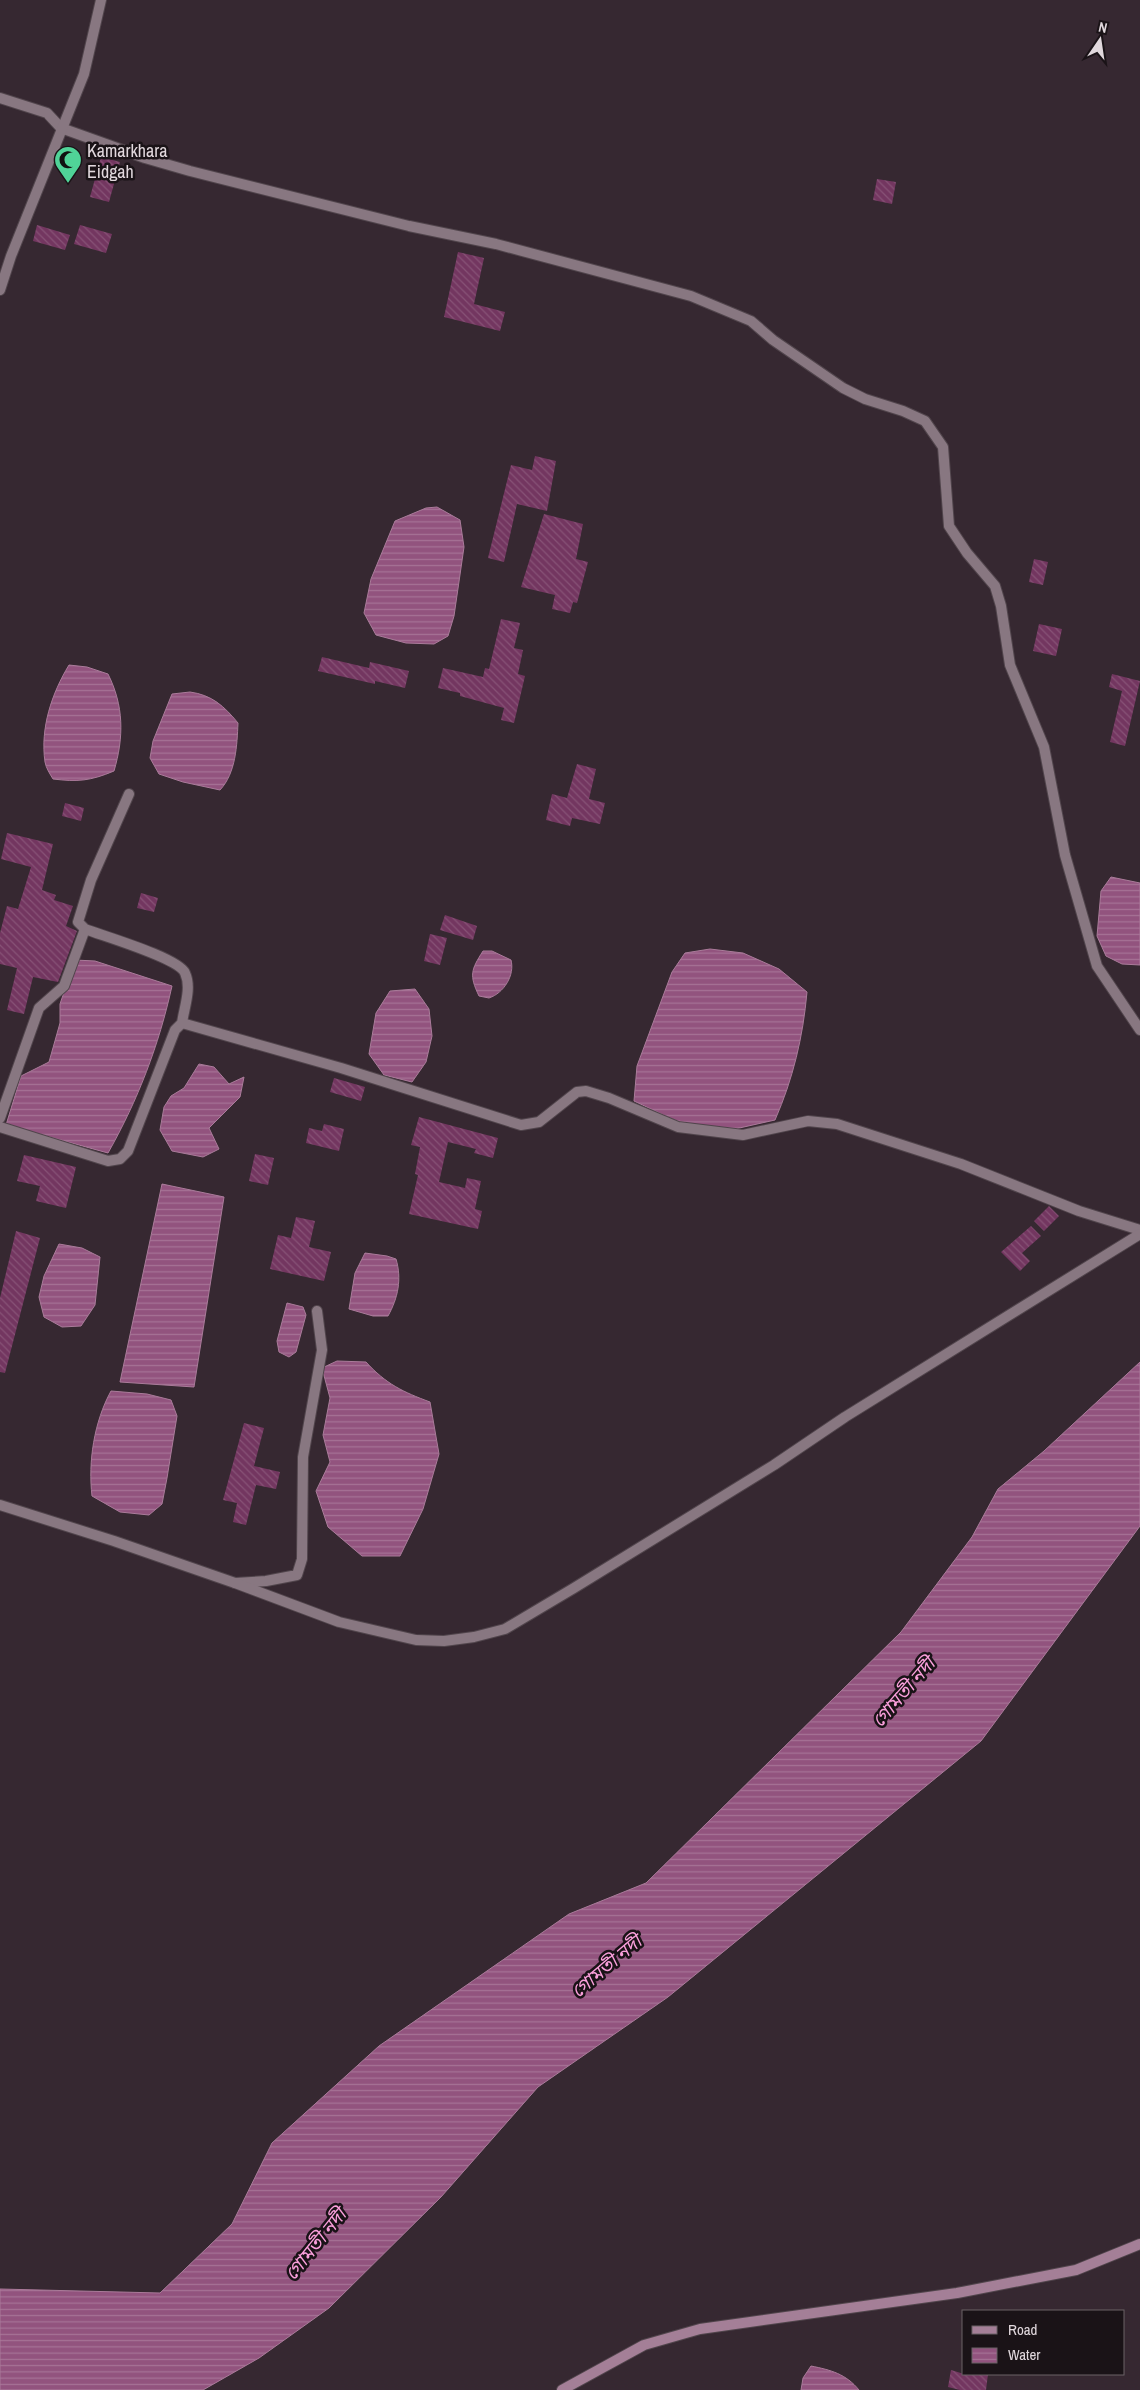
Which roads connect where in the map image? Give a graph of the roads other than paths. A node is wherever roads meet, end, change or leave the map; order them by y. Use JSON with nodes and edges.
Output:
{"nodes":[{"id":1,"x":101,"y":0,"type":"edge"},
{"id":2,"x":0,"y":98,"type":"edge"},
{"id":3,"x":61,"y":128,"type":"junction"},
{"id":4,"x":0,"y":290,"type":"edge"},
{"id":5,"x":129,"y":794,"type":"dead end"},
{"id":6,"x":85,"y":929,"type":"junction"},
{"id":7,"x":182,"y":1023,"type":"junction"},
{"id":8,"x":1140,"y":1030,"type":"edge"},
{"id":9,"x":0,"y":1118,"type":"edge"},
{"id":10,"x":0,"y":1127,"type":"edge"},
{"id":11,"x":1140,"y":1232,"type":"edge"},
{"id":12,"x":318,"y":1311,"type":"dead end"},
{"id":13,"x":0,"y":1505,"type":"edge"},
{"id":14,"x":235,"y":1582,"type":"junction"},
{"id":15,"x":1140,"y":2244,"type":"edge"},
{"id":16,"x":562,"y":2390,"type":"edge"}],
"edges":[{"from":1,"to":3,"type":"street"},
{"from":2,"to":3,"type":"street"},
{"from":3,"to":4,"type":"street"},
{"from":3,"to":8,"type":"street"},
{"from":5,"to":6,"type":"street"},
{"from":6,"to":7,"type":"street"},
{"from":6,"to":9,"type":"street"},
{"from":7,"to":10,"type":"street"},
{"from":7,"to":11,"type":"street"},
{"from":11,"to":14,"type":"street"},
{"from":12,"to":14,"type":"street"},
{"from":13,"to":14,"type":"street"},
{"from":15,"to":16,"type":"main road"}]}
